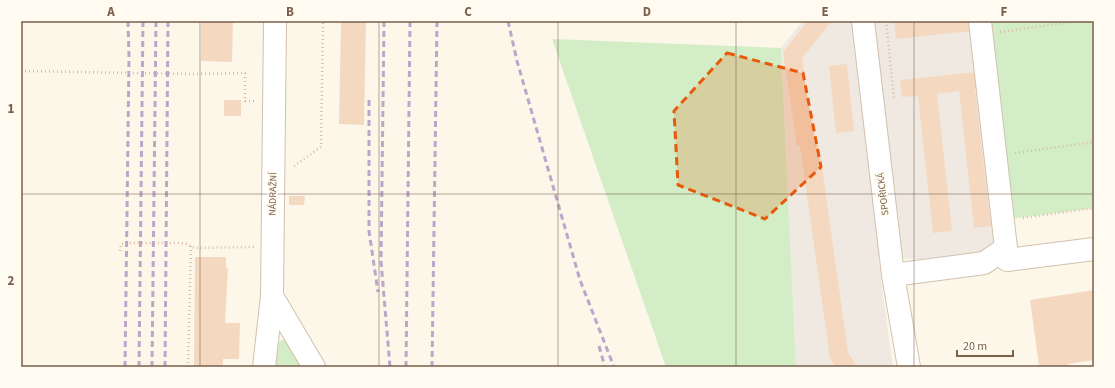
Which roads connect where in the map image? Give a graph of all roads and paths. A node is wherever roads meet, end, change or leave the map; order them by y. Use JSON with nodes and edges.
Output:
{"nodes":[{"id":1,"x":275,"y":21,"type":"edge"},
{"id":2,"x":323,"y":21,"type":"edge"},
{"id":3,"x":862,"y":21,"type":"edge"},
{"id":4,"x":1077,"y":21,"type":"edge"},
{"id":5,"x":981,"y":28,"type":"edge"},
{"id":6,"x":21,"y":71,"type":"edge"},
{"id":7,"x":245,"y":101,"type":"dead end"},
{"id":8,"x":1094,"y":142,"type":"edge"},
{"id":9,"x":995,"y":156,"type":"junction"},
{"id":10,"x":273,"y":179,"type":"junction"},
{"id":11,"x":1094,"y":208,"type":"edge"},
{"id":12,"x":1003,"y":220,"type":"junction"},
{"id":13,"x":190,"y":246,"type":"junction"},
{"id":14,"x":272,"y":246,"type":"junction"},
{"id":15,"x":1006,"y":248,"type":"junction"},
{"id":16,"x":1094,"y":248,"type":"edge"},
{"id":17,"x":120,"y":251,"type":"dead end"},
{"id":18,"x":893,"y":275,"type":"junction"},
{"id":19,"x":272,"y":296,"type":"junction"},
{"id":20,"x":188,"y":367,"type":"edge"},
{"id":21,"x":264,"y":367,"type":"edge"},
{"id":22,"x":314,"y":367,"type":"edge"},
{"id":23,"x":909,"y":367,"type":"edge"}],
"edges":[{"from":1,"to":10,"type":"street","name":"NÁDRAŽNÍ"},
{"from":2,"to":10,"type":"path"},
{"from":3,"to":18,"type":"street","name":"SPOŘICKÁ"},
{"from":4,"to":5,"type":"path"},
{"from":5,"to":9,"type":"street"},
{"from":6,"to":7,"type":"path","bridge":true},
{"from":8,"to":9,"type":"path"},
{"from":9,"to":12,"type":"street"},
{"from":10,"to":14,"type":"street","name":"NÁDRAŽNÍ"},
{"from":11,"to":12,"type":"path"},
{"from":12,"to":15,"type":"street"},
{"from":13,"to":14,"type":"path"},
{"from":13,"to":17,"type":"path"},
{"from":13,"to":20,"type":"path"},
{"from":14,"to":19,"type":"street","name":"NÁDRAŽNÍ"},
{"from":15,"to":16,"type":"street"},
{"from":15,"to":18,"type":"street"},
{"from":18,"to":23,"type":"street","name":"SPOŘICKÁ"},
{"from":19,"to":21,"type":"street","name":"NÁDRAŽNÍ"},
{"from":19,"to":22,"type":"street"}]}
